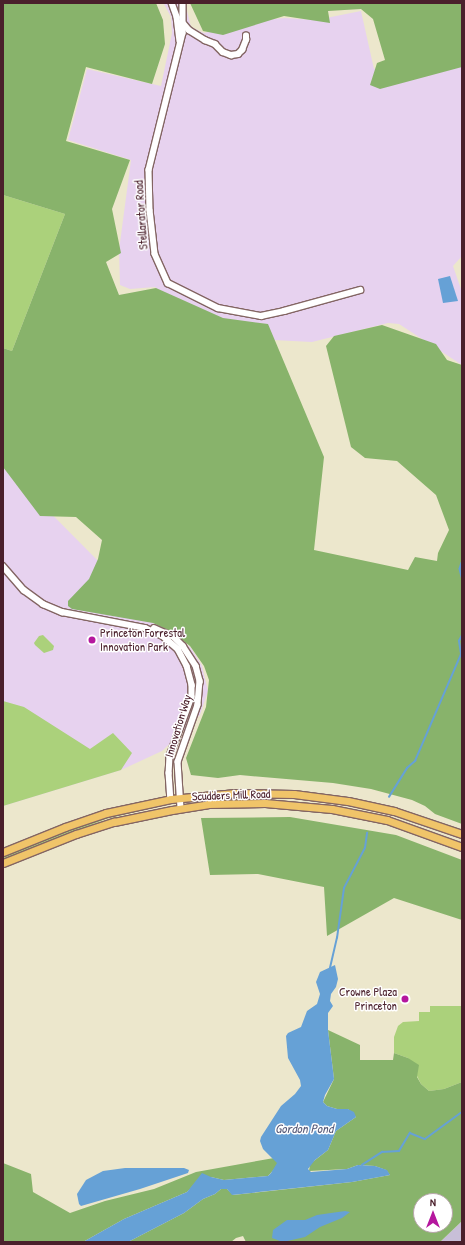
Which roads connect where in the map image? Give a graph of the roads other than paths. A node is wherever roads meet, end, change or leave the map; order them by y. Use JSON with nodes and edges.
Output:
{"nodes":[{"id":1,"x":181,"y":3,"type":"edge"},
{"id":2,"x":173,"y":4,"type":"edge"},
{"id":3,"x":184,"y":24,"type":"junction"},
{"id":4,"x":246,"y":36,"type":"dead end"},
{"id":5,"x":180,"y":41,"type":"junction"},
{"id":6,"x":360,"y":290,"type":"dead end"},
{"id":7,"x":3,"y":566,"type":"edge"},
{"id":8,"x":136,"y":626,"type":"junction"},
{"id":9,"x":180,"y":798,"type":"junction"},
{"id":10,"x":171,"y":799,"type":"junction"},
{"id":11,"x":181,"y":808,"type":"junction"},
{"id":12,"x":462,"y":834,"type":"edge"},
{"id":13,"x":462,"y":847,"type":"edge"},
{"id":14,"x":3,"y":852,"type":"edge"},
{"id":15,"x":3,"y":863,"type":"edge"}],
"edges":[{"from":1,"to":3,"type":"street","name":"Stellarator Road"},
{"from":2,"to":5,"type":"street","name":"Stellarator Road"},
{"from":3,"to":4,"type":"street"},
{"from":3,"to":5,"type":"street","name":"Stellarator Road"},
{"from":5,"to":6,"type":"street","name":"Stellarator Road"},
{"from":7,"to":8,"type":"street","name":"Innovation Way"},
{"from":8,"to":9,"type":"street","name":"Innovation Way"},
{"from":8,"to":10,"type":"street","name":"Innovation Way"},
{"from":9,"to":10,"type":"main road","name":"Scudders Mill Road"},
{"from":9,"to":11,"type":"street","name":"Innovation Way"},
{"from":9,"to":12,"type":"main road","name":"Scudders Mill Road"},
{"from":10,"to":14,"type":"main road","name":"Scudders Mill Road"},
{"from":11,"to":13,"type":"main road","name":"Scudders Mill Road"},
{"from":11,"to":15,"type":"main road","name":"Scudders Mill Road"}]}
